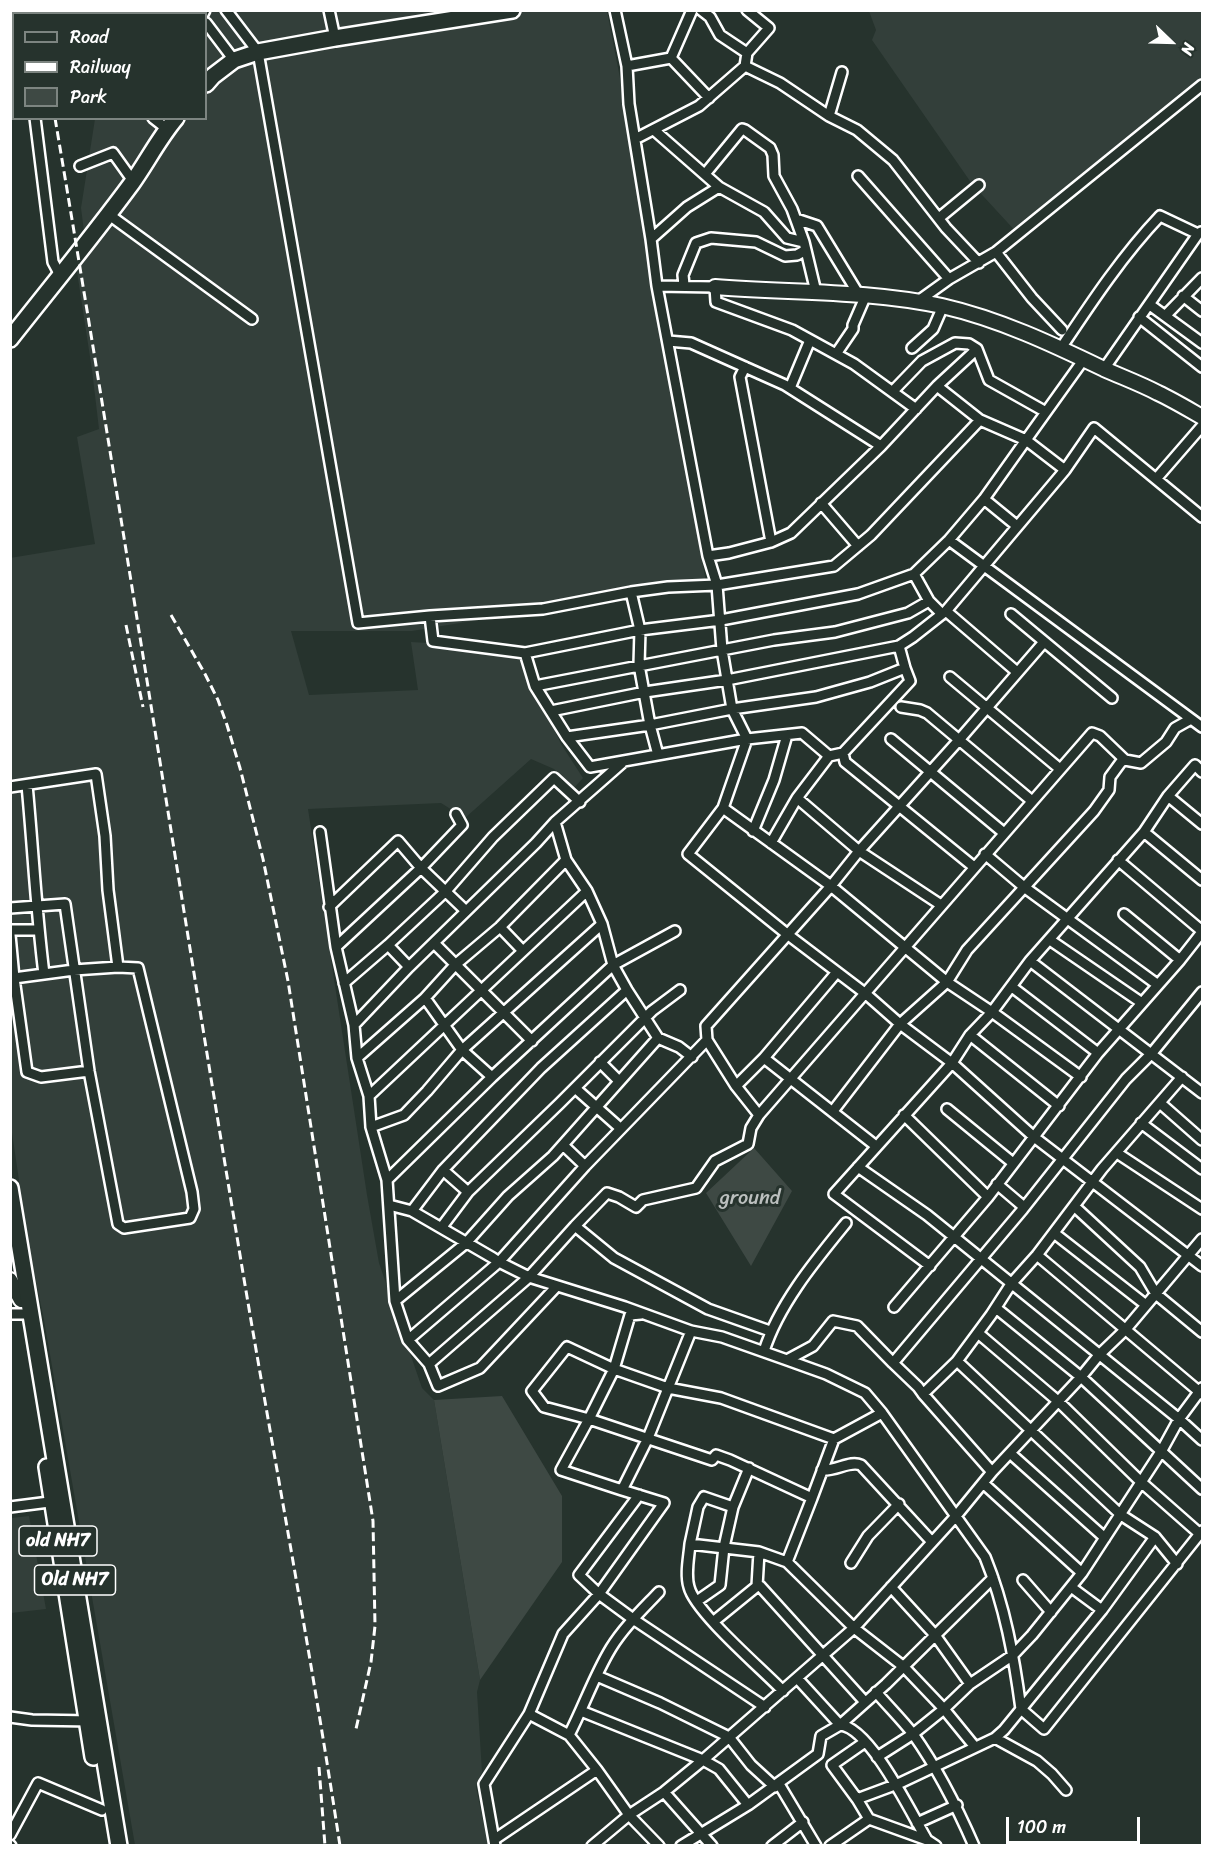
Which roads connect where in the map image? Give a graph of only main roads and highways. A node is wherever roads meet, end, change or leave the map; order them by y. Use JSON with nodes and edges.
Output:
{"nodes":[{"id":1,"x":512,"y":10,"type":"edge"},
{"id":2,"x":208,"y":76,"type":"edge"},
{"id":3,"x":171,"y":124,"type":"edge"},
{"id":4,"x":10,"y":339,"type":"edge"},
{"id":5,"x":10,"y":1188,"type":"edge"},
{"id":6,"x":10,"y":1237,"type":"edge"},
{"id":7,"x":22,"y":1310,"type":"edge"},
{"id":8,"x":57,"y":1501,"type":"joint"},
{"id":9,"x":93,"y":1721,"type":"junction"},
{"id":10,"x":109,"y":1845,"type":"edge"},
{"id":11,"x":119,"y":1845,"type":"edge"}],
"edges":[{"from":1,"to":2,"type":"main road"},
{"from":3,"to":4,"type":"main road"},
{"from":5,"to":7,"type":"main road","number":"Old NH7"},
{"from":6,"to":7,"type":"main road"},
{"from":7,"to":8,"type":"main road","number":"Old NH7"},
{"from":8,"to":9,"type":"main road","number":"old NH7"},
{"from":9,"to":10,"type":"main road","number":"old NH7"},
{"from":9,"to":11,"type":"main road"}]}
